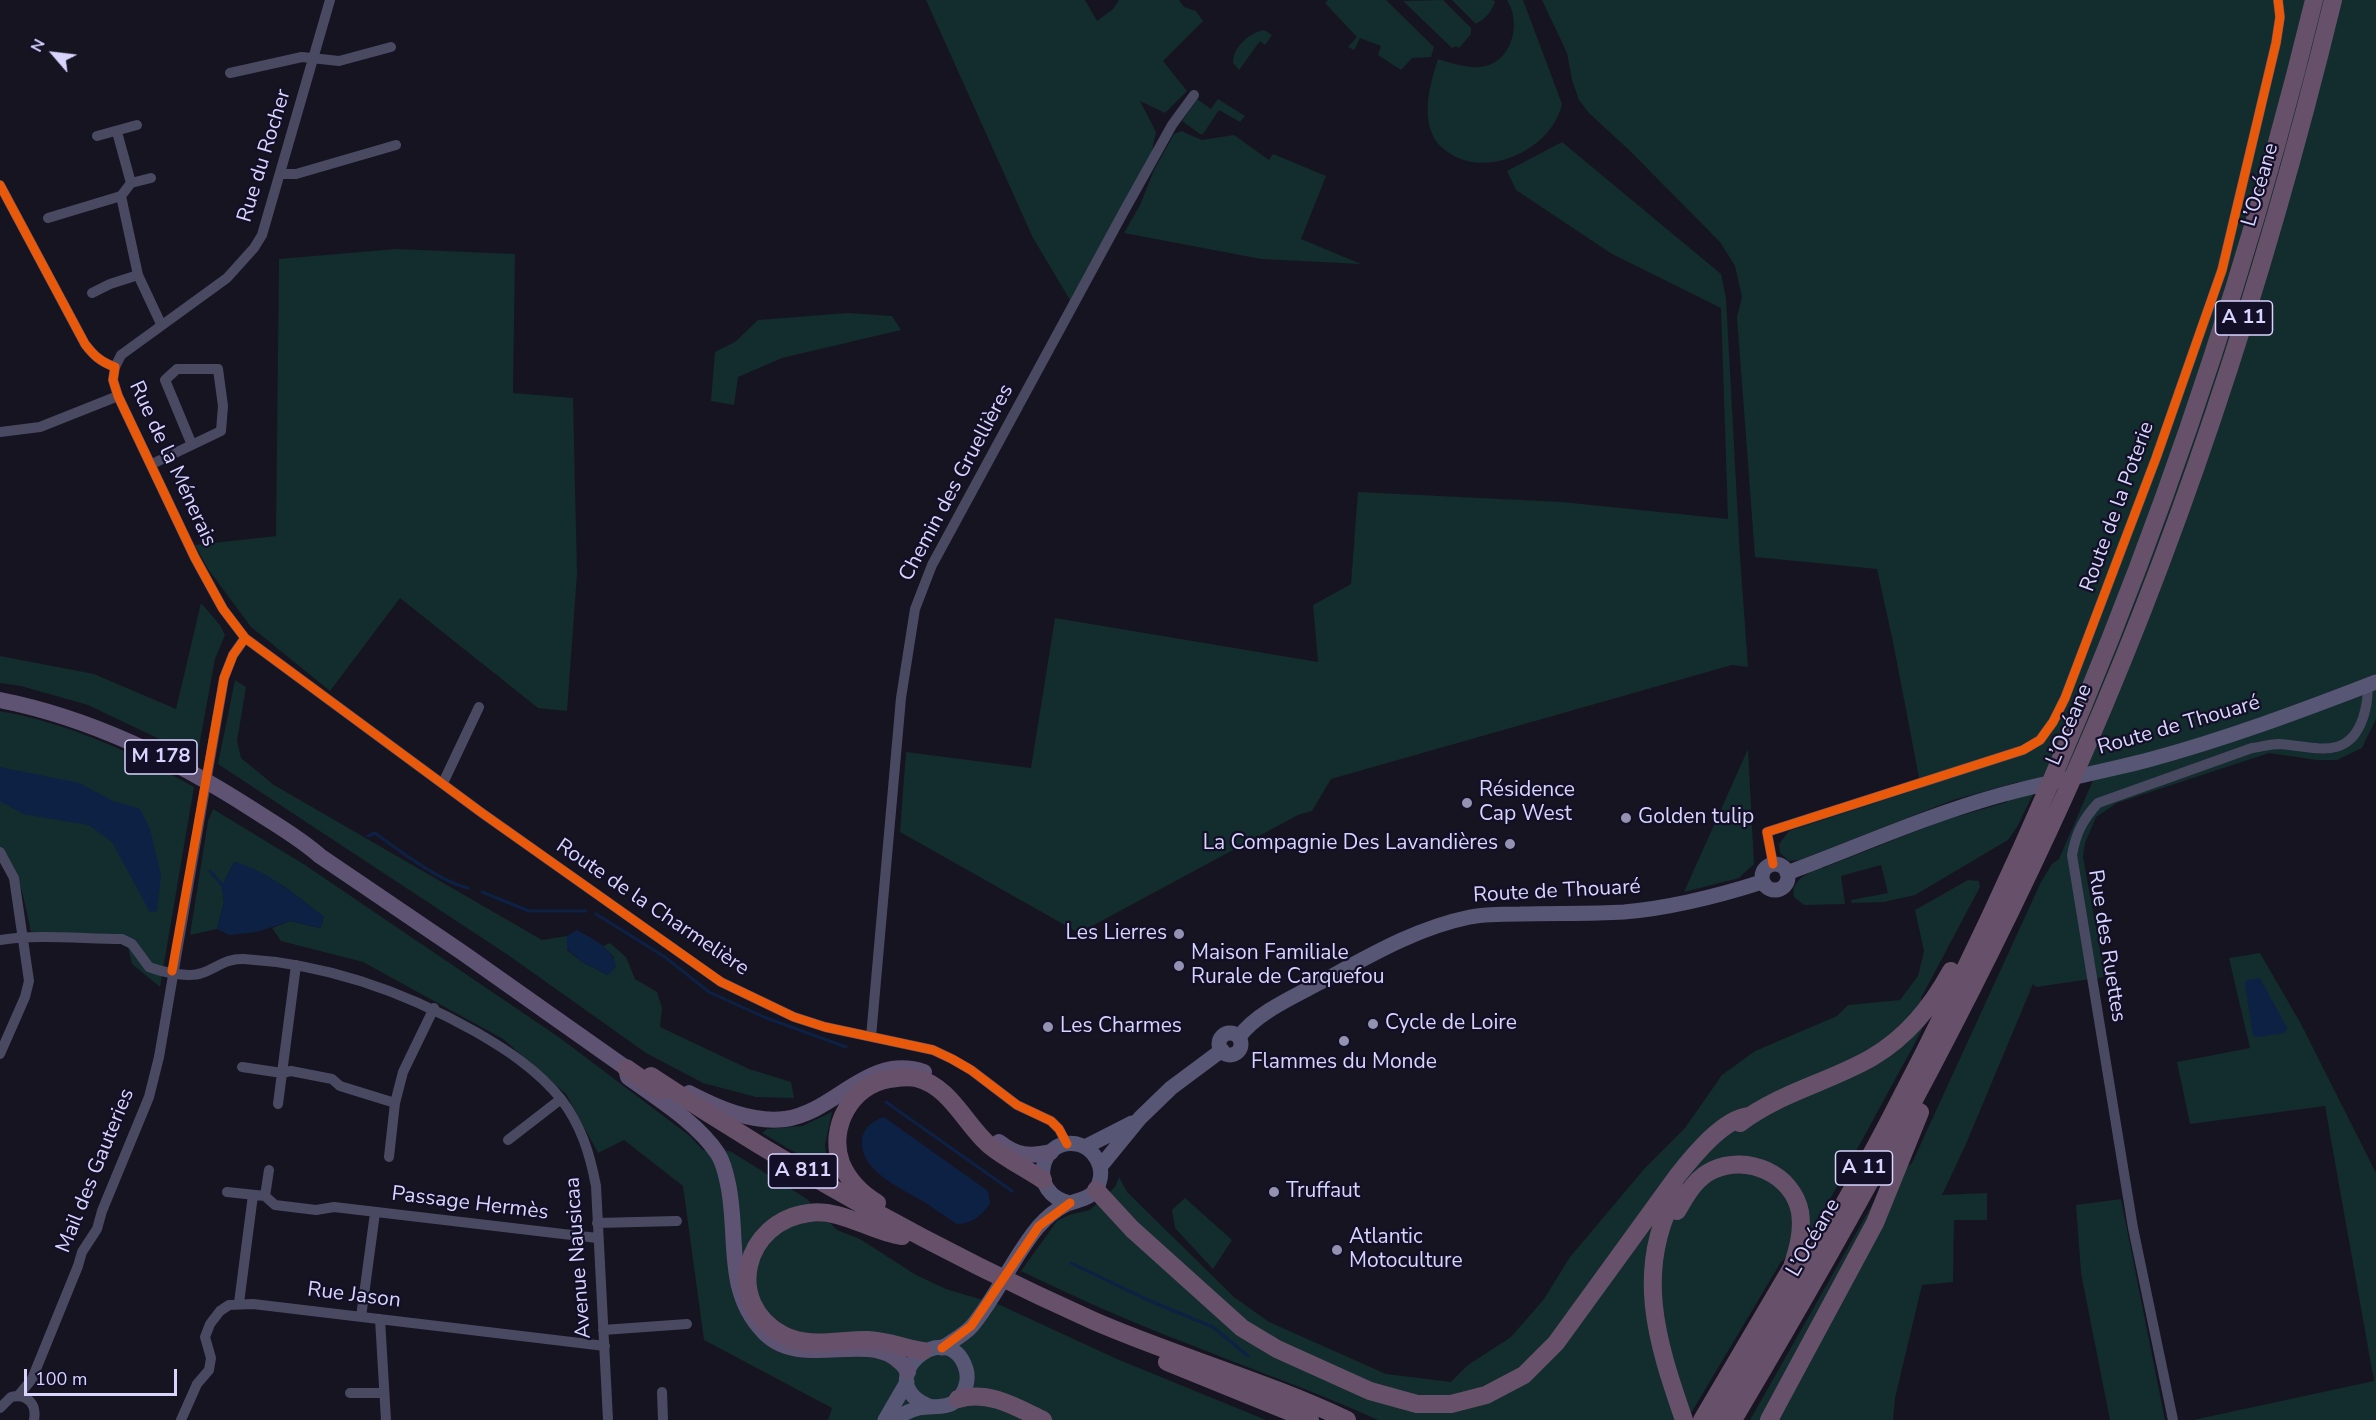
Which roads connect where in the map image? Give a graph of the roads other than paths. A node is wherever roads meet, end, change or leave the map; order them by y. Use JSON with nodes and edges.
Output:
{"nodes":[{"id":1,"x":330,"y":0,"type":"edge"},
{"id":2,"x":2278,"y":0,"type":"edge"},
{"id":3,"x":2314,"y":0,"type":"edge"},
{"id":4,"x":2333,"y":0,"type":"edge"},
{"id":5,"x":391,"y":47,"type":"dead end"},
{"id":6,"x":314,"y":58,"type":"junction"},
{"id":7,"x":230,"y":73,"type":"dead end"},
{"id":8,"x":1194,"y":95,"type":"dead end"},
{"id":9,"x":137,"y":125,"type":"dead end"},
{"id":10,"x":117,"y":132,"type":"junction"},
{"id":11,"x":97,"y":136,"type":"dead end"},
{"id":12,"x":396,"y":145,"type":"dead end"},
{"id":13,"x":282,"y":174,"type":"junction"},
{"id":14,"x":151,"y":178,"type":"dead end"},
{"id":15,"x":130,"y":183,"type":"junction"},
{"id":16,"x":0,"y":185,"type":"edge"},
{"id":17,"x":121,"y":196,"type":"junction"},
{"id":18,"x":48,"y":218,"type":"dead end"},
{"id":19,"x":138,"y":275,"type":"junction"},
{"id":20,"x":92,"y":293,"type":"dead end"},
{"id":21,"x":161,"y":324,"type":"junction"},
{"id":22,"x":115,"y":367,"type":"junction"},
{"id":23,"x":118,"y":396,"type":"junction"},
{"id":24,"x":0,"y":432,"type":"edge"},
{"id":25,"x":192,"y":445,"type":"junction"},
{"id":26,"x":152,"y":464,"type":"junction"},
{"id":27,"x":245,"y":638,"type":"junction"},
{"id":28,"x":2371,"y":684,"type":"edge"},
{"id":29,"x":0,"y":699,"type":"edge"},
{"id":30,"x":479,"y":707,"type":"dead end"},
{"id":31,"x":443,"y":783,"type":"junction"},
{"id":32,"x":308,"y":845,"type":"junction"},
{"id":33,"x":0,"y":852,"type":"edge"},
{"id":34,"x":1773,"y":864,"type":"junction"},
{"id":35,"x":1787,"y":873,"type":"junction"},
{"id":36,"x":1762,"y":882,"type":"junction"},
{"id":37,"x":1988,"y":918,"type":"junction"},
{"id":38,"x":24,"y":936,"type":"junction"},
{"id":39,"x":0,"y":940,"type":"edge"},
{"id":40,"x":296,"y":965,"type":"junction"},
{"id":41,"x":172,"y":972,"type":"junction"},
{"id":42,"x":434,"y":1008,"type":"junction"},
{"id":43,"x":871,"y":1037,"type":"junction"},
{"id":44,"x":0,"y":1054,"type":"edge"},
{"id":45,"x":1935,"y":1065,"type":"junction"},
{"id":46,"x":242,"y":1067,"type":"dead end"},
{"id":47,"x":626,"y":1068,"type":"junction"},
{"id":48,"x":282,"y":1073,"type":"junction"},
{"id":49,"x":651,"y":1076,"type":"junction"},
{"id":50,"x":561,"y":1099,"type":"junction"},
{"id":51,"x":394,"y":1103,"type":"junction"},
{"id":52,"x":278,"y":1104,"type":"dead end"},
{"id":53,"x":1749,"y":1116,"type":"junction"},
{"id":54,"x":1140,"y":1118,"type":"junction"},
{"id":55,"x":508,"y":1140,"type":"dead end"},
{"id":56,"x":1067,"y":1144,"type":"junction"},
{"id":57,"x":1085,"y":1147,"type":"junction"},
{"id":58,"x":1051,"y":1152,"type":"junction"},
{"id":59,"x":389,"y":1157,"type":"dead end"},
{"id":60,"x":1100,"y":1167,"type":"junction"},
{"id":61,"x":269,"y":1170,"type":"dead end"},
{"id":62,"x":1044,"y":1183,"type":"junction"},
{"id":63,"x":1096,"y":1190,"type":"junction"},
{"id":64,"x":227,"y":1192,"type":"dead end"},
{"id":65,"x":253,"y":1195,"type":"junction"},
{"id":66,"x":265,"y":1196,"type":"junction"},
{"id":67,"x":1070,"y":1203,"type":"junction"},
{"id":68,"x":375,"y":1213,"type":"junction"},
{"id":69,"x":677,"y":1221,"type":"dead end"},
{"id":70,"x":597,"y":1223,"type":"junction"},
{"id":71,"x":1039,"y":1226,"type":"junction"},
{"id":72,"x":902,"y":1236,"type":"junction"},
{"id":73,"x":597,"y":1238,"type":"junction"},
{"id":74,"x":962,"y":1257,"type":"junction"},
{"id":75,"x":239,"y":1303,"type":"junction"},
{"id":76,"x":361,"y":1317,"type":"junction"},
{"id":77,"x":380,"y":1319,"type":"junction"},
{"id":78,"x":975,"y":1321,"type":"junction"},
{"id":79,"x":687,"y":1324,"type":"dead end"},
{"id":80,"x":603,"y":1330,"type":"junction"},
{"id":81,"x":605,"y":1347,"type":"junction"},
{"id":82,"x":942,"y":1348,"type":"junction"},
{"id":83,"x":923,"y":1351,"type":"junction"},
{"id":84,"x":962,"y":1360,"type":"junction"},
{"id":85,"x":908,"y":1377,"type":"junction"},
{"id":86,"x":662,"y":1392,"type":"dead end"},
{"id":87,"x":350,"y":1393,"type":"dead end"},
{"id":88,"x":384,"y":1393,"type":"junction"},
{"id":89,"x":1252,"y":1396,"type":"junction"},
{"id":90,"x":23,"y":1398,"type":"junction"},
{"id":91,"x":958,"y":1399,"type":"junction"},
{"id":92,"x":2,"y":1401,"type":"edge"},
{"id":93,"x":931,"y":1407,"type":"junction"},
{"id":94,"x":1723,"y":1412,"type":"edge"},
{"id":95,"x":34,"y":1420,"type":"edge"},
{"id":96,"x":181,"y":1420,"type":"edge"},
{"id":97,"x":386,"y":1420,"type":"edge"},
{"id":98,"x":608,"y":1420,"type":"edge"},
{"id":99,"x":663,"y":1420,"type":"edge"},
{"id":100,"x":885,"y":1420,"type":"edge"},
{"id":101,"x":894,"y":1420,"type":"edge"},
{"id":102,"x":1043,"y":1420,"type":"edge"},
{"id":103,"x":1293,"y":1420,"type":"edge"},
{"id":104,"x":1310,"y":1420,"type":"edge"},
{"id":105,"x":1347,"y":1420,"type":"edge"},
{"id":106,"x":1684,"y":1420,"type":"edge"},
{"id":107,"x":1694,"y":1420,"type":"edge"},
{"id":108,"x":1702,"y":1420,"type":"edge"},
{"id":109,"x":1768,"y":1420,"type":"edge"},
{"id":110,"x":2173,"y":1420,"type":"edge"}],
"edges":[{"from":1,"to":6,"type":"street","name":"Rue du Rocher"},
{"from":2,"to":34,"type":"street","name":"Route de la Poterie"},
{"from":3,"to":37,"type":"highway","name":"L’Océane","number":"A 11"},
{"from":4,"to":45,"type":"highway","name":"L’Océane","number":"A 11"},
{"from":5,"to":6,"type":"street"},
{"from":6,"to":7,"type":"street"},
{"from":6,"to":13,"type":"street","name":"Rue du Rocher"},
{"from":8,"to":43,"type":"street","name":"Chemin des Gruellières"},
{"from":9,"to":10,"type":"street"},
{"from":10,"to":11,"type":"street"},
{"from":10,"to":15,"type":"street"},
{"from":12,"to":13,"type":"street"},
{"from":13,"to":21,"type":"street","name":"Rue du Rocher"},
{"from":14,"to":15,"type":"street"},
{"from":15,"to":17,"type":"street"},
{"from":16,"to":22,"type":"street","name":"Rue de la Ménerais"},
{"from":17,"to":18,"type":"street"},
{"from":17,"to":19,"type":"street"},
{"from":19,"to":20,"type":"street"},
{"from":19,"to":21,"type":"street"},
{"from":21,"to":22,"type":"street","name":"Rue du Rocher"},
{"from":22,"to":23,"type":"street","name":"Rue de la Ménerais"},
{"from":23,"to":24,"type":"street"},
{"from":23,"to":26,"type":"street","name":"Rue de la Ménerais"},
{"from":25,"to":25,"type":"street"},
{"from":25,"to":26,"type":"street"},
{"from":26,"to":27,"type":"street","name":"Rue de la Ménerais"},
{"from":27,"to":31,"type":"street","name":"Route de la Charmelière"},
{"from":27,"to":41,"type":"street","name":"Mail des Gauteries"},
{"from":28,"to":35,"type":"main road","name":"Route de Thouaré"},
{"from":28,"to":110,"type":"street","name":"Rue des Ruettes"},
{"from":29,"to":32,"type":"main road","number":"M 178"},
{"from":30,"to":31,"type":"street"},
{"from":31,"to":43,"type":"street","name":"Route de la Charmelière"},
{"from":32,"to":47,"type":"main road","number":"M 178"},
{"from":32,"to":49,"type":"main road","number":"M 178"},
{"from":33,"to":38,"type":"street"},
{"from":34,"to":35,"type":"main road"},
{"from":34,"to":36,"type":"main road"},
{"from":35,"to":36,"type":"main road"},
{"from":36,"to":54,"type":"main road","name":"Route de Thouaré"},
{"from":37,"to":53,"type":"highway"},
{"from":37,"to":94,"type":"highway","name":"L’Océane","number":"A 11"},
{"from":38,"to":39,"type":"street","name":"Avenue Nausicaa"},
{"from":38,"to":41,"type":"street","name":"Avenue Nausicaa"},
{"from":38,"to":44,"type":"street"},
{"from":40,"to":41,"type":"street","name":"Avenue Nausicaa"},
{"from":40,"to":42,"type":"street","name":"Avenue Nausicaa"},
{"from":40,"to":48,"type":"street"},
{"from":41,"to":90,"type":"street","name":"Mail des Gauteries"},
{"from":42,"to":50,"type":"street","name":"Avenue Nausicaa"},
{"from":42,"to":51,"type":"street"},
{"from":43,"to":56,"type":"street","name":"Route de la Charmelière"},
{"from":45,"to":94,"type":"highway","name":"L’Océane","number":"A 11"},
{"from":45,"to":109,"type":"highway"},
{"from":46,"to":48,"type":"street"},
{"from":47,"to":72,"type":"highway","number":"A 811"},
{"from":47,"to":85,"type":"main road"},
{"from":48,"to":51,"type":"street"},
{"from":48,"to":52,"type":"street"},
{"from":49,"to":58,"type":"main road"},
{"from":49,"to":74,"type":"highway","number":"A 811"},
{"from":50,"to":55,"type":"street"},
{"from":50,"to":70,"type":"street","name":"Avenue Nausicaa"},
{"from":51,"to":59,"type":"street"},
{"from":53,"to":63,"type":"highway"},
{"from":53,"to":106,"type":"highway"},
{"from":54,"to":57,"type":"main road"},
{"from":54,"to":60,"type":"main road"},
{"from":56,"to":57,"type":"main road"},
{"from":56,"to":58,"type":"main road"},
{"from":57,"to":60,"type":"main road"},
{"from":58,"to":62,"type":"main road"},
{"from":60,"to":63,"type":"main road"},
{"from":61,"to":66,"type":"street"},
{"from":62,"to":67,"type":"main road"},
{"from":62,"to":71,"type":"main road"},
{"from":62,"to":74,"type":"highway"},
{"from":63,"to":67,"type":"main road"},
{"from":64,"to":65,"type":"street"},
{"from":65,"to":66,"type":"street"},
{"from":65,"to":75,"type":"street"},
{"from":66,"to":68,"type":"street","name":"Passage Hermès"},
{"from":67,"to":71,"type":"main road"},
{"from":68,"to":73,"type":"street","name":"Passage Hermès"},
{"from":68,"to":76,"type":"street","name":"Passage Hermès"},
{"from":69,"to":70,"type":"street"},
{"from":70,"to":73,"type":"street","name":"Avenue Nausicaa"},
{"from":71,"to":78,"type":"main road"},
{"from":72,"to":83,"type":"highway"},
{"from":72,"to":89,"type":"highway","number":"A 811"},
{"from":73,"to":80,"type":"street","name":"Avenue Nausicaa"},
{"from":74,"to":105,"type":"highway","number":"A 811"},
{"from":75,"to":76,"type":"street","name":"Rue Jason"},
{"from":75,"to":96,"type":"street"},
{"from":76,"to":77,"type":"street","name":"Rue Jason"},
{"from":77,"to":81,"type":"street","name":"Rue Jason"},
{"from":77,"to":88,"type":"street"},
{"from":78,"to":82,"type":"main road"},
{"from":78,"to":84,"type":"main road"},
{"from":79,"to":80,"type":"street"},
{"from":80,"to":81,"type":"street","name":"Avenue Nausicaa"},
{"from":81,"to":98,"type":"street","name":"Avenue Nausicaa"},
{"from":82,"to":83,"type":"main road"},
{"from":82,"to":84,"type":"main road"},
{"from":83,"to":85,"type":"main road"},
{"from":84,"to":91,"type":"main road"},
{"from":85,"to":93,"type":"main road"},
{"from":85,"to":100,"type":"main road"},
{"from":86,"to":99,"type":"street"},
{"from":87,"to":88,"type":"street"},
{"from":88,"to":97,"type":"street"},
{"from":89,"to":103,"type":"highway"},
{"from":89,"to":104,"type":"highway","number":"A 811"},
{"from":90,"to":92,"type":"street"},
{"from":90,"to":95,"type":"street"},
{"from":91,"to":93,"type":"main road"},
{"from":91,"to":102,"type":"highway"},
{"from":93,"to":101,"type":"main road"},
{"from":94,"to":107,"type":"highway"},
{"from":94,"to":108,"type":"highway"}]}
